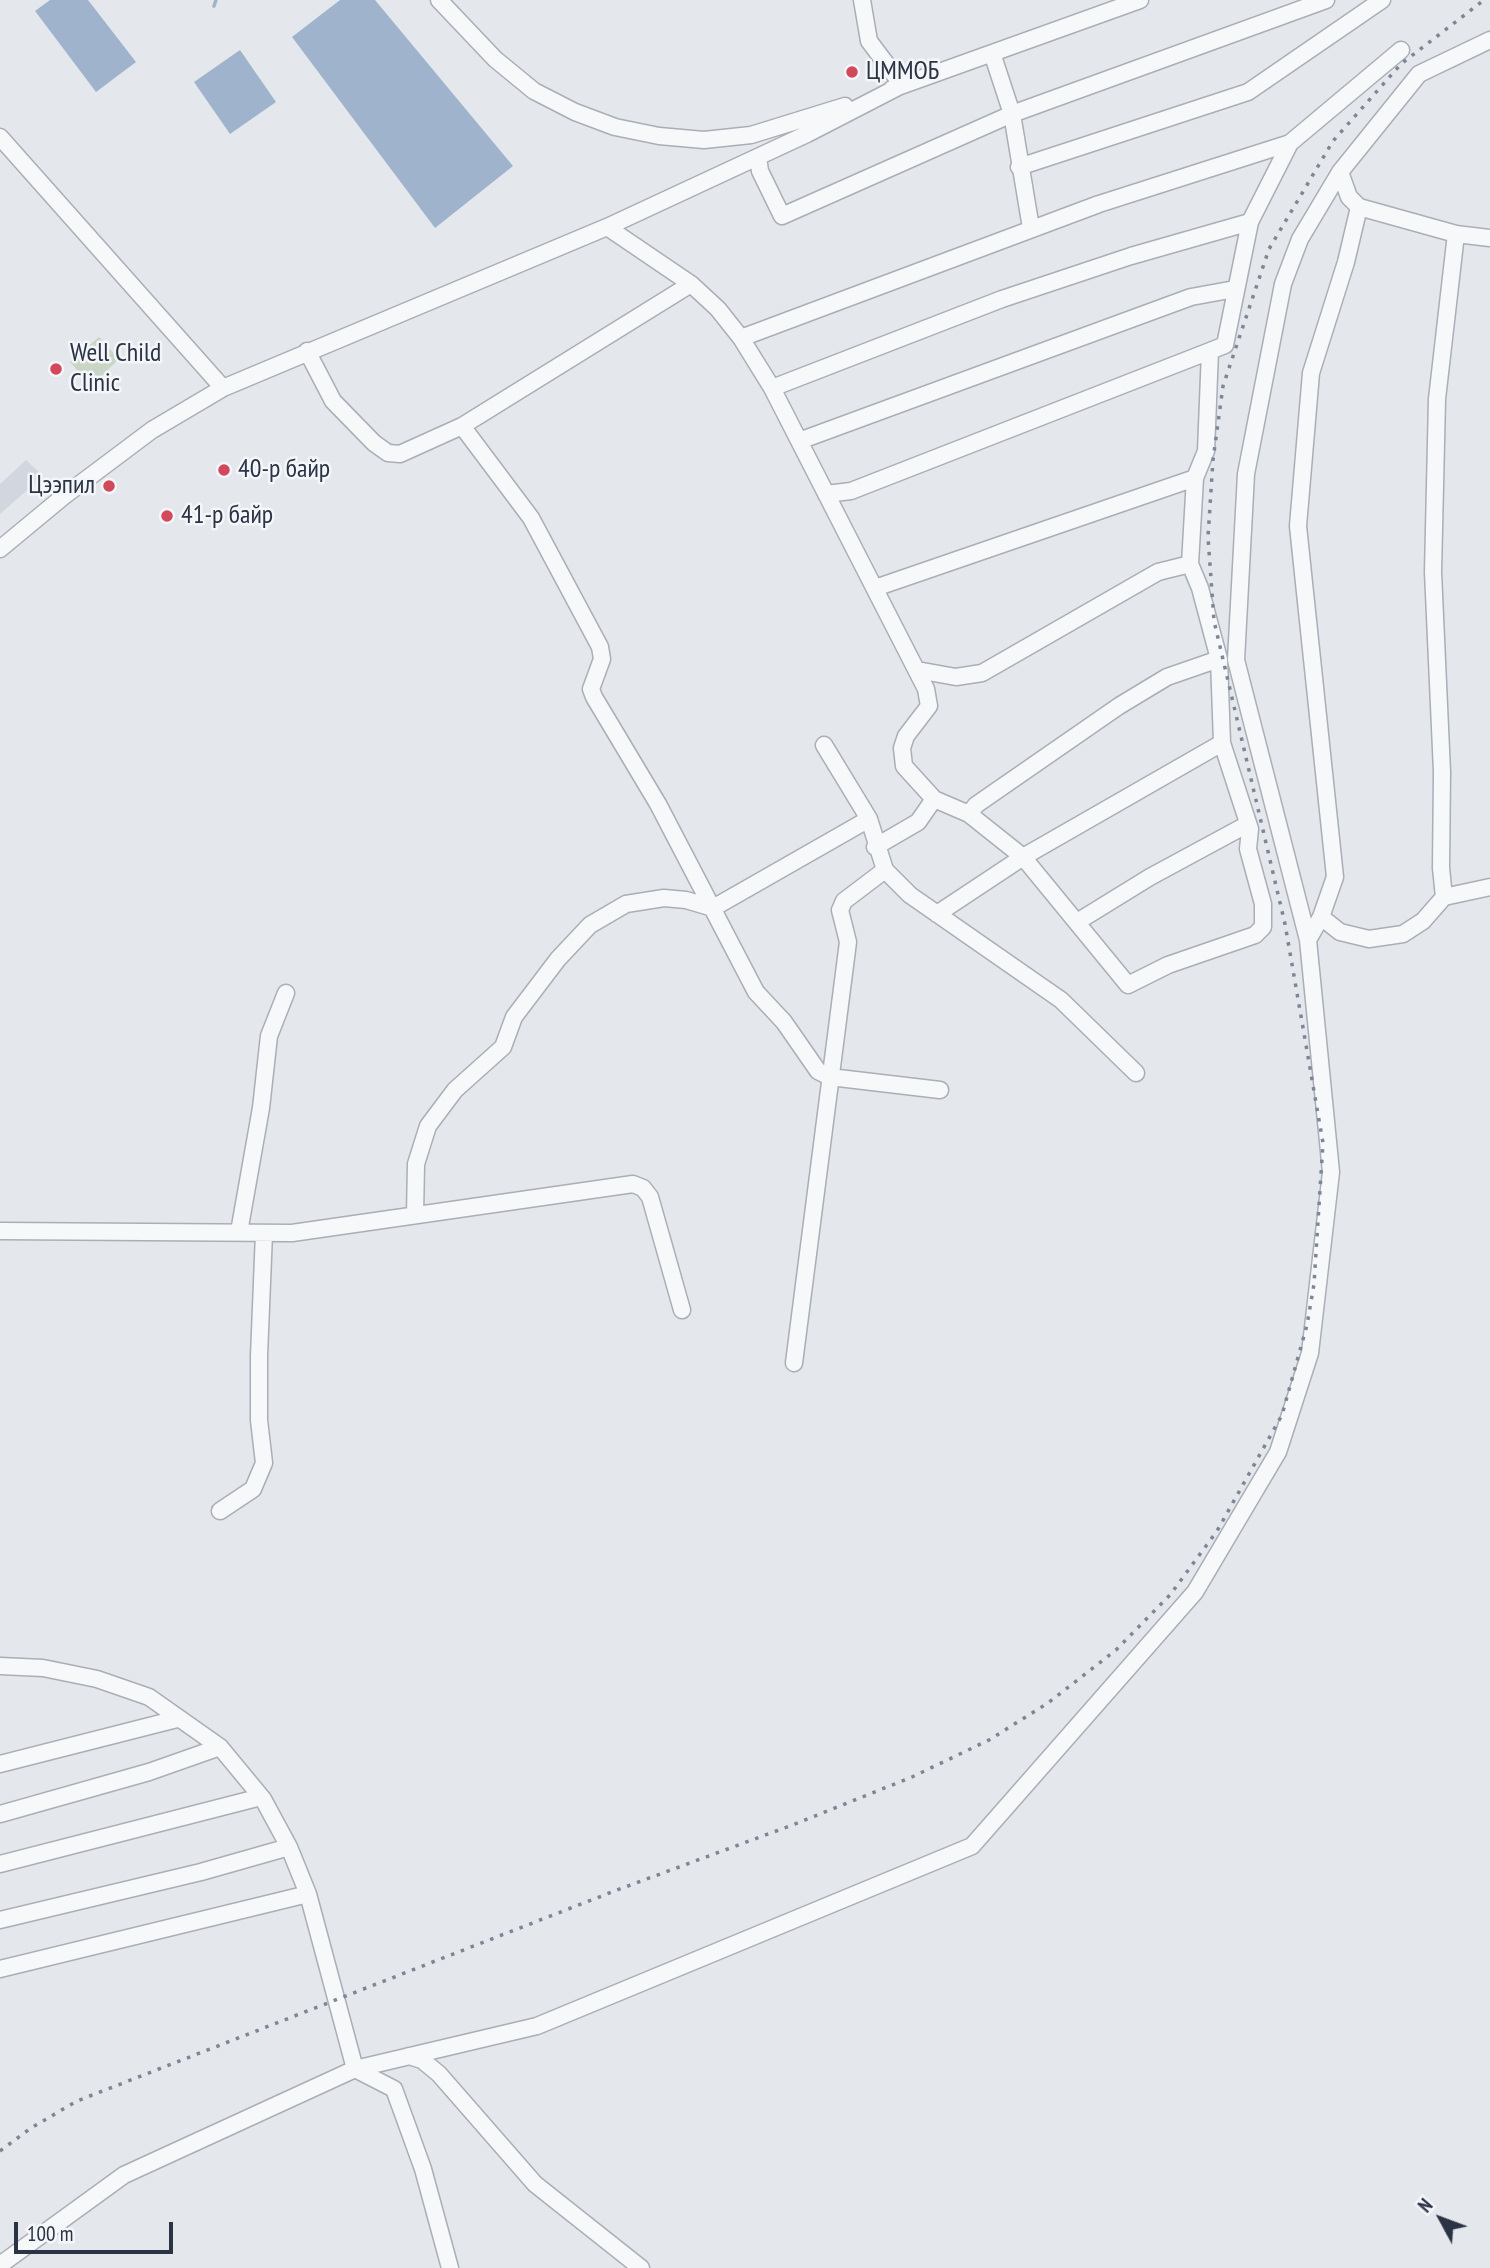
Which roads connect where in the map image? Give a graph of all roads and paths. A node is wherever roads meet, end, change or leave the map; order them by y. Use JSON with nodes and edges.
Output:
{"nodes":[{"id":1,"x":439,"y":0,"type":"edge"},
{"id":2,"x":862,"y":0,"type":"edge"},
{"id":3,"x":1140,"y":0,"type":"edge"},
{"id":4,"x":1326,"y":0,"type":"edge"},
{"id":5,"x":1382,"y":0,"type":"edge"},
{"id":6,"x":1490,"y":40,"type":"edge"},
{"id":7,"x":1401,"y":50,"type":"dead end"},
{"id":8,"x":992,"y":54,"type":"junction"},
{"id":9,"x":902,"y":85,"type":"junction"},
{"id":10,"x":1012,"y":114,"type":"junction"},
{"id":11,"x":0,"y":137,"type":"edge"},
{"id":12,"x":1290,"y":143,"type":"junction"},
{"id":13,"x":758,"y":157,"type":"junction"},
{"id":14,"x":1019,"y":167,"type":"junction"},
{"id":15,"x":1340,"y":172,"type":"junction"},
{"id":16,"x":1359,"y":207,"type":"junction"},
{"id":17,"x":1250,"y":222,"type":"junction"},
{"id":18,"x":607,"y":227,"type":"junction"},
{"id":19,"x":1031,"y":228,"type":"junction"},
{"id":20,"x":1456,"y":234,"type":"junction"},
{"id":21,"x":1490,"y":238,"type":"edge"},
{"id":22,"x":691,"y":284,"type":"junction"},
{"id":23,"x":1235,"y":289,"type":"junction"},
{"id":24,"x":741,"y":338,"type":"junction"},
{"id":25,"x":307,"y":351,"type":"junction"},
{"id":26,"x":1210,"y":351,"type":"junction"},
{"id":27,"x":223,"y":388,"type":"junction"},
{"id":28,"x":772,"y":388,"type":"junction"},
{"id":29,"x":462,"y":426,"type":"junction"},
{"id":30,"x":799,"y":441,"type":"junction"},
{"id":31,"x":1195,"y":478,"type":"junction"},
{"id":32,"x":826,"y":494,"type":"junction"},
{"id":33,"x":0,"y":549,"type":"edge"},
{"id":34,"x":1190,"y":564,"type":"junction"},
{"id":35,"x":875,"y":588,"type":"junction"},
{"id":36,"x":1219,"y":659,"type":"junction"},
{"id":37,"x":917,"y":670,"type":"junction"},
{"id":38,"x":1222,"y":743,"type":"junction"},
{"id":39,"x":824,"y":745,"type":"dead end"},
{"id":40,"x":934,"y":799,"type":"junction"},
{"id":41,"x":970,"y":814,"type":"junction"},
{"id":42,"x":869,"y":819,"type":"junction"},
{"id":43,"x":1248,"y":824,"type":"junction"},
{"id":44,"x":876,"y":847,"type":"junction"},
{"id":45,"x":1023,"y":857,"type":"junction"},
{"id":46,"x":885,"y":870,"type":"junction"},
{"id":47,"x":1490,"y":887,"type":"edge"},
{"id":48,"x":1444,"y":898,"type":"junction"},
{"id":49,"x":713,"y":908,"type":"junction"},
{"id":50,"x":937,"y":914,"type":"junction"},
{"id":51,"x":1321,"y":917,"type":"junction"},
{"id":52,"x":1077,"y":922,"type":"junction"},
{"id":53,"x":1308,"y":940,"type":"junction"},
{"id":54,"x":286,"y":993,"type":"dead end"},
{"id":55,"x":1136,"y":1073,"type":"dead end"},
{"id":56,"x":830,"y":1077,"type":"junction"},
{"id":57,"x":940,"y":1090,"type":"dead end"},
{"id":58,"x":415,"y":1215,"type":"junction"},
{"id":59,"x":0,"y":1231,"type":"edge"},
{"id":60,"x":239,"y":1232,"type":"junction"},
{"id":61,"x":264,"y":1233,"type":"junction"},
{"id":62,"x":682,"y":1310,"type":"dead end"},
{"id":63,"x":794,"y":1363,"type":"dead end"},
{"id":64,"x":220,"y":1511,"type":"dead end"},
{"id":65,"x":0,"y":1666,"type":"edge"},
{"id":66,"x":177,"y":1718,"type":"junction"},
{"id":67,"x":220,"y":1747,"type":"junction"},
{"id":68,"x":0,"y":1764,"type":"edge"},
{"id":69,"x":261,"y":1797,"type":"junction"},
{"id":70,"x":0,"y":1814,"type":"edge"},
{"id":71,"x":289,"y":1847,"type":"junction"},
{"id":72,"x":0,"y":1864,"type":"edge"},
{"id":73,"x":308,"y":1894,"type":"junction"},
{"id":74,"x":0,"y":1920,"type":"edge"},
{"id":75,"x":0,"y":1969,"type":"edge"},
{"id":76,"x":409,"y":2056,"type":"junction"},
{"id":77,"x":355,"y":2069,"type":"junction"},
{"id":78,"x":0,"y":2265,"type":"edge"},
{"id":79,"x":450,"y":2268,"type":"edge"},
{"id":80,"x":641,"y":2268,"type":"edge"}],
"edges":[{"from":1,"to":9,"type":"street"},
{"from":2,"to":9,"type":"street"},
{"from":3,"to":8,"type":"street"},
{"from":4,"to":10,"type":"street"},
{"from":5,"to":14,"type":"street"},
{"from":6,"to":15,"type":"street"},
{"from":7,"to":12,"type":"street"},
{"from":8,"to":9,"type":"street"},
{"from":8,"to":10,"type":"street"},
{"from":9,"to":13,"type":"street"},
{"from":10,"to":13,"type":"street"},
{"from":10,"to":14,"type":"street"},
{"from":11,"to":27,"type":"street"},
{"from":12,"to":17,"type":"street"},
{"from":12,"to":19,"type":"street"},
{"from":13,"to":18,"type":"street"},
{"from":14,"to":19,"type":"street"},
{"from":15,"to":16,"type":"street"},
{"from":15,"to":53,"type":"street"},
{"from":16,"to":20,"type":"street"},
{"from":16,"to":51,"type":"street"},
{"from":17,"to":23,"type":"street"},
{"from":17,"to":28,"type":"street"},
{"from":18,"to":22,"type":"street"},
{"from":18,"to":25,"type":"street"},
{"from":19,"to":24,"type":"street"},
{"from":20,"to":21,"type":"street"},
{"from":20,"to":48,"type":"street"},
{"from":22,"to":24,"type":"street"},
{"from":22,"to":29,"type":"street"},
{"from":23,"to":26,"type":"street"},
{"from":23,"to":30,"type":"street"},
{"from":24,"to":28,"type":"street"},
{"from":25,"to":27,"type":"street"},
{"from":25,"to":29,"type":"street"},
{"from":26,"to":31,"type":"street"},
{"from":26,"to":32,"type":"street"},
{"from":27,"to":33,"type":"street"},
{"from":28,"to":30,"type":"street"},
{"from":29,"to":49,"type":"street"},
{"from":30,"to":32,"type":"street"},
{"from":31,"to":34,"type":"street"},
{"from":31,"to":35,"type":"street"},
{"from":32,"to":35,"type":"street"},
{"from":34,"to":36,"type":"street"},
{"from":34,"to":37,"type":"street"},
{"from":35,"to":37,"type":"street"},
{"from":36,"to":38,"type":"street"},
{"from":36,"to":41,"type":"street"},
{"from":37,"to":40,"type":"street"},
{"from":38,"to":43,"type":"street"},
{"from":38,"to":45,"type":"street"},
{"from":39,"to":42,"type":"street"},
{"from":40,"to":41,"type":"street"},
{"from":40,"to":44,"type":"street"},
{"from":41,"to":45,"type":"street"},
{"from":42,"to":44,"type":"street"},
{"from":42,"to":49,"type":"street"},
{"from":43,"to":52,"type":"street"},
{"from":43,"to":52,"type":"street"},
{"from":44,"to":46,"type":"street"},
{"from":45,"to":50,"type":"street"},
{"from":45,"to":52,"type":"street"},
{"from":46,"to":50,"type":"street"},
{"from":46,"to":56,"type":"street"},
{"from":47,"to":48,"type":"street"},
{"from":48,"to":51,"type":"street"},
{"from":49,"to":56,"type":"street"},
{"from":49,"to":58,"type":"street"},
{"from":50,"to":55,"type":"street"},
{"from":51,"to":53,"type":"street"},
{"from":53,"to":76,"type":"street"},
{"from":54,"to":60,"type":"street"},
{"from":56,"to":57,"type":"street"},
{"from":56,"to":63,"type":"street"},
{"from":58,"to":61,"type":"street"},
{"from":58,"to":62,"type":"street"},
{"from":59,"to":60,"type":"street"},
{"from":60,"to":61,"type":"street"},
{"from":61,"to":64,"type":"street"},
{"from":65,"to":66,"type":"street"},
{"from":66,"to":67,"type":"street"},
{"from":66,"to":68,"type":"street"},
{"from":67,"to":69,"type":"street"},
{"from":67,"to":70,"type":"street"},
{"from":69,"to":71,"type":"street"},
{"from":69,"to":72,"type":"street"},
{"from":71,"to":73,"type":"street"},
{"from":71,"to":74,"type":"street"},
{"from":73,"to":75,"type":"street"},
{"from":73,"to":77,"type":"street"},
{"from":76,"to":77,"type":"street"},
{"from":76,"to":80,"type":"street"},
{"from":77,"to":78,"type":"street"},
{"from":77,"to":79,"type":"street"}]}
